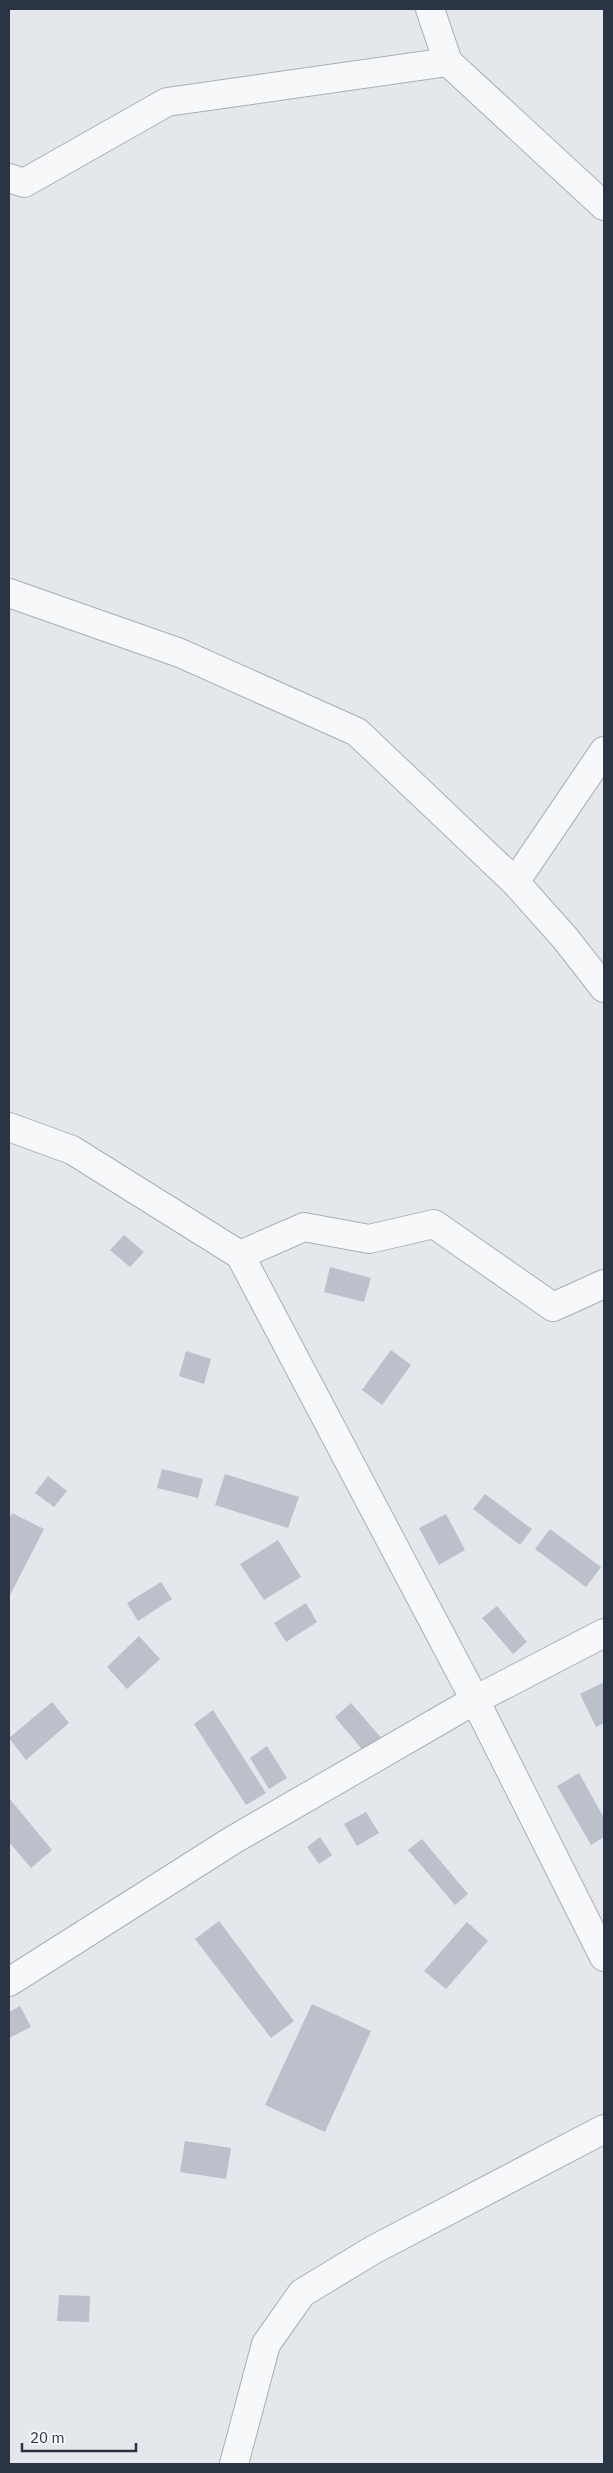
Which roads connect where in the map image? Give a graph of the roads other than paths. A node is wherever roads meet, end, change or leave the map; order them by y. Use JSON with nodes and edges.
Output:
{"nodes":[{"id":1,"x":430,"y":9,"type":"edge"},
{"id":2,"x":448,"y":62,"type":"junction"},
{"id":3,"x":9,"y":178,"type":"edge"},
{"id":4,"x":604,"y":206,"type":"edge"},
{"id":5,"x":9,"y":593,"type":"edge"},
{"id":6,"x":604,"y":751,"type":"edge"},
{"id":7,"x":515,"y":882,"type":"junction"},
{"id":8,"x":604,"y":988,"type":"edge"},
{"id":9,"x":9,"y":1127,"type":"edge"},
{"id":10,"x":240,"y":1255,"type":"junction"},
{"id":11,"x":604,"y":1284,"type":"edge"},
{"id":12,"x":604,"y":1633,"type":"edge"},
{"id":13,"x":475,"y":1700,"type":"junction"},
{"id":14,"x":604,"y":1957,"type":"edge"},
{"id":15,"x":9,"y":1982,"type":"edge"},
{"id":16,"x":604,"y":2129,"type":"edge"},
{"id":17,"x":234,"y":2464,"type":"edge"}],
"edges":[{"from":1,"to":2,"type":"street"},
{"from":2,"to":3,"type":"street"},
{"from":2,"to":4,"type":"street"},
{"from":5,"to":7,"type":"street"},
{"from":6,"to":7,"type":"street"},
{"from":7,"to":8,"type":"street"},
{"from":9,"to":10,"type":"street"},
{"from":10,"to":11,"type":"street"},
{"from":10,"to":13,"type":"street"},
{"from":12,"to":13,"type":"street"},
{"from":13,"to":14,"type":"street"},
{"from":13,"to":15,"type":"street"},
{"from":16,"to":17,"type":"street"}]}
